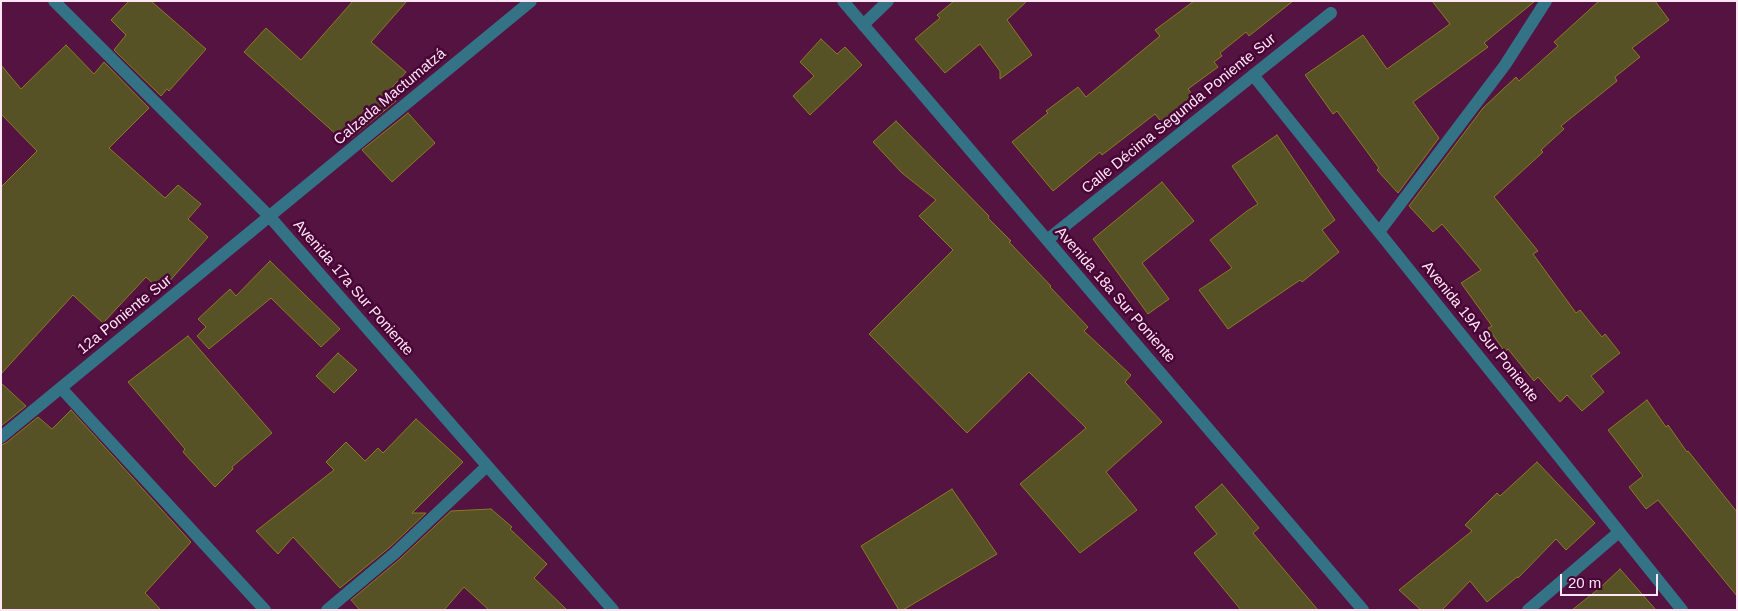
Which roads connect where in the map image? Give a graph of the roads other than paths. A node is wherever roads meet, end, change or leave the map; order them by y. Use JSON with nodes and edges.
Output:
{"nodes":[{"id":1,"x":54,"y":1,"type":"edge"},
{"id":2,"x":531,"y":1,"type":"edge"},
{"id":3,"x":842,"y":1,"type":"edge"},
{"id":4,"x":888,"y":1,"type":"edge"},
{"id":5,"x":1546,"y":1,"type":"edge"},
{"id":6,"x":1331,"y":13,"type":"dead end"},
{"id":7,"x":863,"y":25,"type":"junction"},
{"id":8,"x":1253,"y":76,"type":"junction"},
{"id":9,"x":270,"y":218,"type":"junction"},
{"id":10,"x":1379,"y":232,"type":"junction"},
{"id":11,"x":1047,"y":240,"type":"junction"},
{"id":12,"x":61,"y":388,"type":"junction"},
{"id":13,"x":1,"y":437,"type":"edge"},
{"id":14,"x":487,"y":466,"type":"junction"},
{"id":15,"x":1619,"y":532,"type":"junction"},
{"id":16,"x":265,"y":610,"type":"edge"},
{"id":17,"x":327,"y":610,"type":"edge"},
{"id":18,"x":613,"y":610,"type":"edge"},
{"id":19,"x":1363,"y":610,"type":"edge"},
{"id":20,"x":1528,"y":610,"type":"edge"},
{"id":21,"x":1682,"y":610,"type":"edge"}],
"edges":[{"from":1,"to":9,"type":"street","name":"Avenida 17a Sur Poniente"},
{"from":2,"to":9,"type":"street","name":"Calzada Mactumatzá"},
{"from":3,"to":7,"type":"street","name":"Avenida 18a Sur Poniente"},
{"from":4,"to":7,"type":"street"},
{"from":5,"to":10,"type":"street"},
{"from":6,"to":8,"type":"street","name":"Calle Décima Segunda Poniente Sur"},
{"from":7,"to":11,"type":"street","name":"Avenida 18a Sur Poniente"},
{"from":8,"to":10,"type":"street","name":"Avenida 19A Sur Poniente"},
{"from":8,"to":11,"type":"street","name":"Calle Décima Segunda Poniente Sur"},
{"from":9,"to":12,"type":"street","name":"12a Poniente Sur"},
{"from":9,"to":14,"type":"street","name":"Avenida 17a Sur Poniente"},
{"from":10,"to":15,"type":"street","name":"Avenida 19A Sur Poniente"},
{"from":11,"to":19,"type":"street","name":"Avenida 18a Sur Poniente"},
{"from":12,"to":13,"type":"street","name":"12a Poniente Sur"},
{"from":12,"to":16,"type":"street"},
{"from":14,"to":17,"type":"street"},
{"from":14,"to":18,"type":"street","name":"Avenida 17a Sur Poniente"},
{"from":15,"to":20,"type":"street"},
{"from":15,"to":21,"type":"street","name":"Avenida 19A Sur Poniente"}]}
